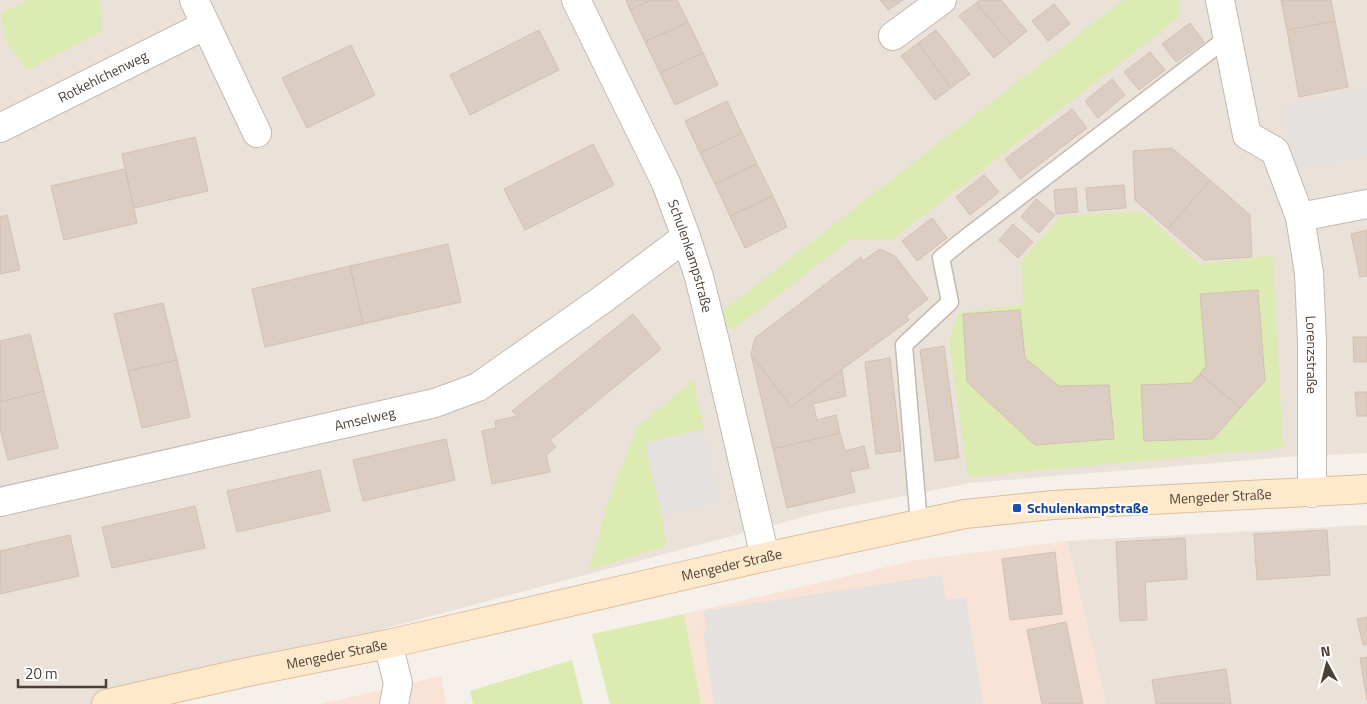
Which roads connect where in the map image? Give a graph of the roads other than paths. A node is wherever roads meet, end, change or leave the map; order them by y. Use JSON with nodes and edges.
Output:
{"nodes":[{"id":1,"x":194,"y":0,"type":"edge"},
{"id":2,"x":576,"y":0,"type":"edge"},
{"id":3,"x":942,"y":0,"type":"edge"},
{"id":4,"x":1220,"y":0,"type":"edge"},
{"id":5,"x":206,"y":25,"type":"junction"},
{"id":6,"x":893,"y":36,"type":"dead end"},
{"id":7,"x":1227,"y":38,"type":"junction"},
{"id":8,"x":0,"y":128,"type":"edge"},
{"id":9,"x":257,"y":133,"type":"dead end"},
{"id":10,"x":1367,"y":204,"type":"edge"},
{"id":11,"x":1300,"y":217,"type":"junction"},
{"id":12,"x":686,"y":237,"type":"junction"},
{"id":13,"x":1367,"y":489,"type":"edge"},
{"id":14,"x":1312,"y":493,"type":"junction"},
{"id":15,"x":0,"y":502,"type":"edge"},
{"id":16,"x":919,"y":524,"type":"junction"},
{"id":17,"x":765,"y":557,"type":"junction"},
{"id":18,"x":388,"y":644,"type":"junction"},
{"id":19,"x":106,"y":704,"type":"edge"},
{"id":20,"x":394,"y":704,"type":"edge"}],
"edges":[{"from":1,"to":5,"type":"street"},
{"from":2,"to":12,"type":"street","name":"Schulenkampstraße"},
{"from":3,"to":6,"type":"street"},
{"from":4,"to":7,"type":"street","name":"Lorenzstraße"},
{"from":5,"to":8,"type":"street","name":"Rotkehlchenweg"},
{"from":5,"to":9,"type":"street"},
{"from":7,"to":11,"type":"street","name":"Lorenzstraße"},
{"from":7,"to":16,"type":"lane"},
{"from":10,"to":11,"type":"street"},
{"from":11,"to":14,"type":"street","name":"Lorenzstraße"},
{"from":12,"to":15,"type":"street","name":"Amselweg"},
{"from":12,"to":17,"type":"street","name":"Schulenkampstraße"},
{"from":13,"to":14,"type":"main road","name":"Mengeder Straße"},
{"from":14,"to":16,"type":"main road","name":"Mengeder Straße"},
{"from":16,"to":17,"type":"main road","name":"Mengeder Straße"},
{"from":17,"to":18,"type":"main road","name":"Mengeder Straße"},
{"from":18,"to":19,"type":"main road","name":"Mengeder Straße"},
{"from":18,"to":20,"type":"street"}]}
